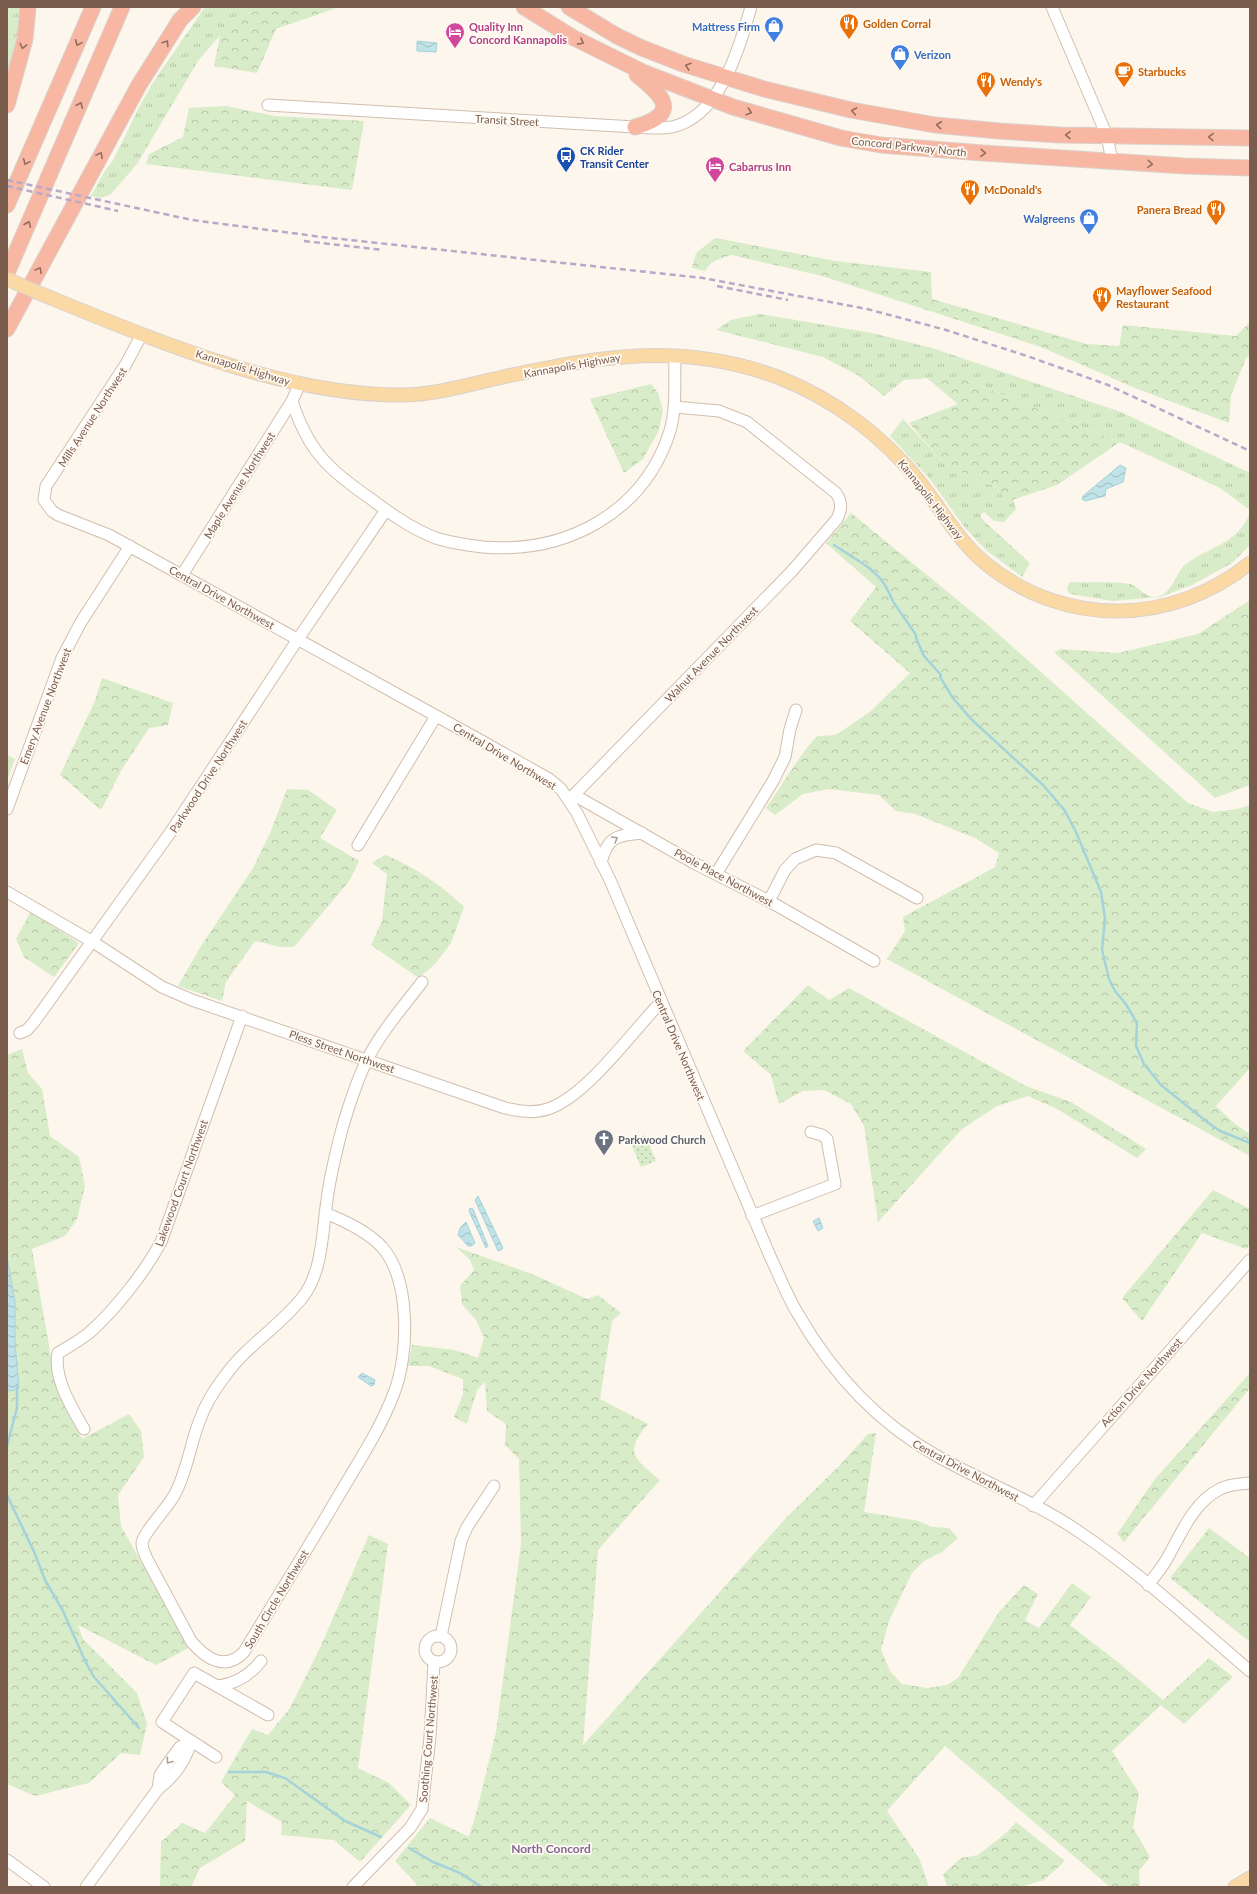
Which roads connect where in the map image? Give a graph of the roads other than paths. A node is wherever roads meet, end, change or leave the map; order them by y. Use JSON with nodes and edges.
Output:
{"nodes":[{"id":1,"x":28,"y":7,"type":"edge"},
{"id":2,"x":93,"y":7,"type":"edge"},
{"id":3,"x":122,"y":7,"type":"edge"},
{"id":4,"x":193,"y":7,"type":"edge"},
{"id":5,"x":524,"y":7,"type":"edge"},
{"id":6,"x":569,"y":7,"type":"edge"},
{"id":7,"x":751,"y":7,"type":"edge"},
{"id":8,"x":1052,"y":7,"type":"edge"},
{"id":9,"x":181,"y":14,"type":"edge"},
{"id":10,"x":614,"y":58,"type":"junction"},
{"id":11,"x":726,"y":78,"type":"junction"},
{"id":12,"x":712,"y":99,"type":"junction"},
{"id":13,"x":7,"y":105,"type":"edge"},
{"id":14,"x":268,"y":105,"type":"dead end"},
{"id":15,"x":635,"y":127,"type":"junction"},
{"id":16,"x":1107,"y":136,"type":"junction"},
{"id":17,"x":1250,"y":138,"type":"edge"},
{"id":18,"x":1112,"y":161,"type":"junction"},
{"id":19,"x":1250,"y":168,"type":"edge"},
{"id":20,"x":7,"y":205,"type":"edge"},
{"id":21,"x":7,"y":273,"type":"edge"},
{"id":22,"x":7,"y":279,"type":"edge"},
{"id":23,"x":7,"y":329,"type":"edge"},
{"id":24,"x":142,"y":334,"type":"junction"},
{"id":25,"x":675,"y":356,"type":"junction"},
{"id":26,"x":296,"y":393,"type":"junction"},
{"id":27,"x":675,"y":407,"type":"junction"},
{"id":28,"x":44,"y":500,"type":"joint"},
{"id":29,"x":386,"y":510,"type":"junction"},
{"id":30,"x":130,"y":546,"type":"junction"},
{"id":31,"x":1250,"y":562,"type":"edge"},
{"id":32,"x":182,"y":575,"type":"junction"},
{"id":33,"x":298,"y":639,"type":"junction"},
{"id":34,"x":796,"y":710,"type":"dead end"},
{"id":35,"x":436,"y":716,"type":"junction"},
{"id":36,"x":571,"y":798,"type":"junction"},
{"id":37,"x":7,"y":809,"type":"edge"},
{"id":38,"x":642,"y":833,"type":"junction"},
{"id":39,"x":358,"y":845,"type":"dead end"},
{"id":40,"x":601,"y":863,"type":"junction"},
{"id":41,"x":716,"y":874,"type":"junction"},
{"id":42,"x":7,"y":892,"type":"edge"},
{"id":43,"x":917,"y":898,"type":"dead end"},
{"id":44,"x":769,"y":901,"type":"junction"},
{"id":45,"x":93,"y":942,"type":"junction"},
{"id":46,"x":874,"y":961,"type":"dead end"},
{"id":47,"x":422,"y":982,"type":"dead end"},
{"id":48,"x":661,"y":1002,"type":"junction"},
{"id":49,"x":242,"y":1016,"type":"junction"},
{"id":50,"x":20,"y":1033,"type":"dead end"},
{"id":51,"x":367,"y":1060,"type":"junction"},
{"id":52,"x":811,"y":1132,"type":"dead end"},
{"id":53,"x":325,"y":1213,"type":"junction"},
{"id":54,"x":752,"y":1216,"type":"junction"},
{"id":55,"x":1250,"y":1260,"type":"edge"},
{"id":56,"x":84,"y":1429,"type":"dead end"},
{"id":57,"x":1250,"y":1483,"type":"edge"},
{"id":58,"x":494,"y":1486,"type":"dead end"},
{"id":59,"x":1033,"y":1506,"type":"junction"},
{"id":60,"x":1148,"y":1585,"type":"junction"},
{"id":61,"x":441,"y":1636,"type":"junction"},
{"id":62,"x":261,"y":1661,"type":"dead end"},
{"id":63,"x":434,"y":1662,"type":"junction"},
{"id":64,"x":1250,"y":1670,"type":"edge"},
{"id":65,"x":217,"y":1686,"type":"junction"},
{"id":66,"x":268,"y":1715,"type":"dead end"},
{"id":67,"x":191,"y":1741,"type":"junction"},
{"id":68,"x":216,"y":1757,"type":"dead end"},
{"id":69,"x":7,"y":1860,"type":"edge"},
{"id":70,"x":1250,"y":1878,"type":"edge"},
{"id":71,"x":44,"y":1887,"type":"edge"},
{"id":72,"x":86,"y":1887,"type":"edge"},
{"id":73,"x":353,"y":1887,"type":"edge"},
{"id":74,"x":1235,"y":1887,"type":"edge"}],
"edges":[{"from":1,"to":13,"type":"highway","one_way":true},
{"from":2,"to":20,"type":"highway","one_way":true},
{"from":21,"to":3,"type":"highway","one_way":true},
{"from":4,"to":9,"type":"highway"},
{"from":5,"to":10,"type":"highway","name":"Concord Parkway North","one_way":true},
{"from":11,"to":6,"type":"highway","one_way":true},
{"from":7,"to":11,"type":"street","name":"Transit Street"},
{"from":8,"to":16,"type":"street"},
{"from":23,"to":9,"type":"highway","one_way":true},
{"from":10,"to":12,"type":"highway","name":"Concord Parkway North"},
{"from":10,"to":15,"type":"highway"},
{"from":11,"to":12,"type":"street","name":"Transit Street"},
{"from":16,"to":11,"type":"highway","one_way":true},
{"from":12,"to":15,"type":"street","name":"Transit Street"},
{"from":12,"to":18,"type":"highway","name":"Concord Parkway North","one_way":true},
{"from":14,"to":15,"type":"street","name":"Transit Street"},
{"from":17,"to":16,"type":"highway","one_way":true},
{"from":16,"to":18,"type":"street"},
{"from":18,"to":19,"type":"highway","name":"Concord Parkway North","one_way":true},
{"from":22,"to":24,"type":"main road","name":"Kannapolis Highway","bridge":true},
{"from":24,"to":26,"type":"main road","name":"Kannapolis Highway"},
{"from":24,"to":28,"type":"street","name":"Mills Avenue Northwest"},
{"from":25,"to":26,"type":"main road","name":"Kannapolis Highway"},
{"from":25,"to":27,"type":"street"},
{"from":25,"to":31,"type":"main road","name":"Kannapolis Highway"},
{"from":26,"to":29,"type":"street"},
{"from":26,"to":32,"type":"street","name":"Maple Avenue Northwest"},
{"from":27,"to":29,"type":"street"},
{"from":27,"to":36,"type":"street","name":"Walnut Avenue Northwest"},
{"from":28,"to":30,"type":"street","name":"Central Drive Northwest"},
{"from":29,"to":33,"type":"street","name":"Parkwood Drive Northwest"},
{"from":30,"to":32,"type":"street","name":"Central Drive Northwest"},
{"from":30,"to":37,"type":"street","name":"Emery Avenue Northwest"},
{"from":32,"to":33,"type":"street","name":"Central Drive Northwest"},
{"from":33,"to":35,"type":"street","name":"Central Drive Northwest"},
{"from":33,"to":45,"type":"street","name":"Parkwood Drive Northwest"},
{"from":34,"to":41,"type":"street"},
{"from":35,"to":36,"type":"street","name":"Central Drive Northwest"},
{"from":35,"to":39,"type":"street"},
{"from":36,"to":38,"type":"street","name":"Poole Place Northwest"},
{"from":36,"to":40,"type":"street","name":"Central Drive Northwest"},
{"from":40,"to":38,"type":"street","one_way":true},
{"from":38,"to":41,"type":"street","name":"Poole Place Northwest"},
{"from":40,"to":48,"type":"street","name":"Central Drive Northwest"},
{"from":41,"to":44,"type":"street","name":"Poole Place Northwest"},
{"from":42,"to":45,"type":"street","name":"Pless Street Northwest"},
{"from":43,"to":44,"type":"street"},
{"from":44,"to":46,"type":"street","name":"Poole Place Northwest"},
{"from":45,"to":49,"type":"street","name":"Pless Street Northwest"},
{"from":45,"to":50,"type":"street","name":"Parkwood Drive Northwest"},
{"from":47,"to":51,"type":"street","name":"South Circle Northwest"},
{"from":48,"to":51,"type":"street","name":"Pless Street Northwest"},
{"from":48,"to":54,"type":"street","name":"Central Drive Northwest"},
{"from":49,"to":51,"type":"street","name":"Pless Street Northwest"},
{"from":49,"to":56,"type":"street","name":"Lakewood Court Northwest"},
{"from":51,"to":53,"type":"street","name":"South Circle Northwest"},
{"from":52,"to":54,"type":"street"},
{"from":53,"to":53,"type":"street","name":"South Circle Northwest"},
{"from":54,"to":59,"type":"street","name":"Central Drive Northwest"},
{"from":55,"to":59,"type":"street","name":"Action Drive Northwest"},
{"from":57,"to":60,"type":"street"},
{"from":58,"to":61,"type":"street"},
{"from":59,"to":60,"type":"street","name":"Central Drive Northwest"},
{"from":60,"to":64,"type":"street","name":"Central Drive Northwest"},
{"from":61,"to":63,"type":"street","name":"Soothing Court Northwest"},
{"from":61,"to":63,"type":"street","name":"Soothing Court Northwest"},
{"from":62,"to":65,"type":"street"},
{"from":63,"to":73,"type":"street","name":"Soothing Court Northwest"},
{"from":65,"to":66,"type":"street"},
{"from":65,"to":67,"type":"street"},
{"from":67,"to":68,"type":"street"},
{"from":67,"to":72,"type":"street"},
{"from":69,"to":71,"type":"street"},
{"from":70,"to":74,"type":"main road"}]}
